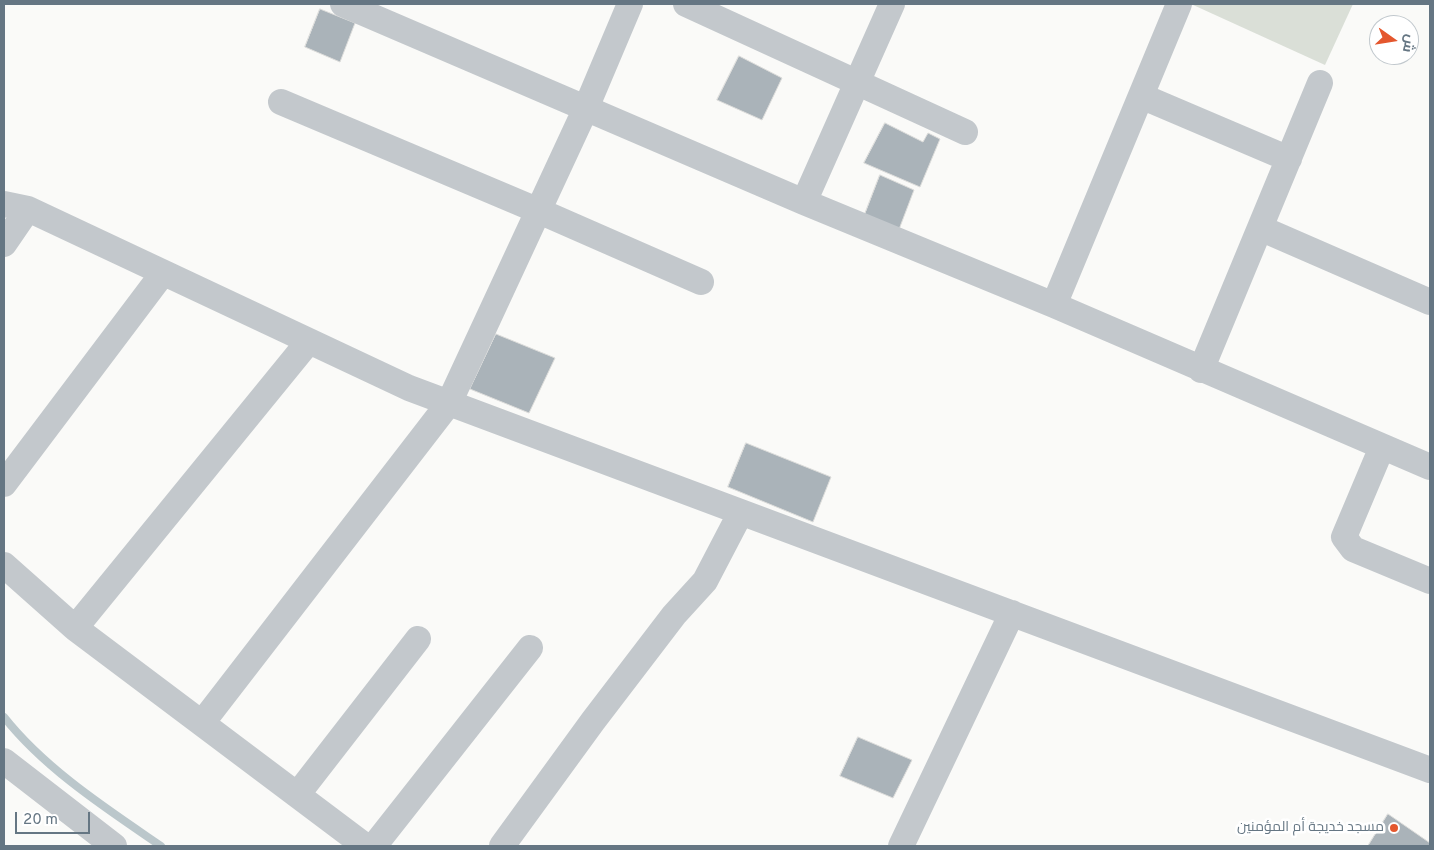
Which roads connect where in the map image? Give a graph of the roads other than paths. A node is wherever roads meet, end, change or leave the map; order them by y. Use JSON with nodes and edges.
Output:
{"nodes":[{"id":1,"x":343,"y":4,"type":"edge"},
{"id":2,"x":630,"y":4,"type":"edge"},
{"id":3,"x":686,"y":4,"type":"edge"},
{"id":4,"x":892,"y":4,"type":"edge"},
{"id":5,"x":1180,"y":4,"type":"edge"},
{"id":6,"x":857,"y":83,"type":"junction"},
{"id":7,"x":1320,"y":83,"type":"dead end"},
{"id":8,"x":1141,"y":96,"type":"junction"},
{"id":9,"x":281,"y":102,"type":"dead end"},
{"id":10,"x":586,"y":108,"type":"junction"},
{"id":11,"x":965,"y":132,"type":"dead end"},
{"id":12,"x":1289,"y":159,"type":"junction"},
{"id":13,"x":804,"y":202,"type":"junction"},
{"id":14,"x":16,"y":206,"type":"edge"},
{"id":15,"x":539,"y":211,"type":"junction"},
{"id":16,"x":1260,"y":228,"type":"junction"},
{"id":17,"x":4,"y":244,"type":"edge"},
{"id":18,"x":164,"y":273,"type":"junction"},
{"id":19,"x":701,"y":282,"type":"dead end"},
{"id":20,"x":1430,"y":302,"type":"edge"},
{"id":21,"x":1054,"y":305,"type":"junction"},
{"id":22,"x":309,"y":341,"type":"junction"},
{"id":23,"x":1201,"y":370,"type":"junction"},
{"id":24,"x":450,"y":403,"type":"junction"},
{"id":25,"x":1382,"y":447,"type":"junction"},
{"id":26,"x":1430,"y":467,"type":"edge"},
{"id":27,"x":4,"y":484,"type":"edge"},
{"id":28,"x":741,"y":512,"type":"junction"},
{"id":29,"x":4,"y":564,"type":"edge"},
{"id":30,"x":1430,"y":581,"type":"edge"},
{"id":31,"x":1012,"y":613,"type":"junction"},
{"id":32,"x":75,"y":628,"type":"junction"},
{"id":33,"x":418,"y":639,"type":"dead end"},
{"id":34,"x":530,"y":648,"type":"dead end"},
{"id":35,"x":202,"y":723,"type":"junction"},
{"id":36,"x":4,"y":761,"type":"edge"},
{"id":37,"x":1430,"y":770,"type":"edge"},
{"id":38,"x":297,"y":795,"type":"junction"},
{"id":39,"x":85,"y":837,"type":"edge"},
{"id":40,"x":114,"y":846,"type":"edge"},
{"id":41,"x":365,"y":846,"type":"edge"},
{"id":42,"x":374,"y":846,"type":"edge"},
{"id":43,"x":502,"y":846,"type":"edge"},
{"id":44,"x":901,"y":846,"type":"edge"}],
"edges":[{"from":1,"to":10,"type":"street"},
{"from":2,"to":10,"type":"street"},
{"from":3,"to":6,"type":"street"},
{"from":4,"to":6,"type":"street"},
{"from":5,"to":8,"type":"street"},
{"from":6,"to":11,"type":"street"},
{"from":6,"to":13,"type":"street"},
{"from":7,"to":12,"type":"street"},
{"from":8,"to":12,"type":"street"},
{"from":8,"to":21,"type":"street"},
{"from":9,"to":15,"type":"street"},
{"from":10,"to":13,"type":"street"},
{"from":10,"to":15,"type":"street"},
{"from":12,"to":16,"type":"street"},
{"from":13,"to":21,"type":"street"},
{"from":14,"to":17,"type":"street"},
{"from":14,"to":18,"type":"street"},
{"from":15,"to":19,"type":"street"},
{"from":15,"to":24,"type":"street"},
{"from":16,"to":20,"type":"street"},
{"from":16,"to":23,"type":"street"},
{"from":18,"to":22,"type":"street"},
{"from":18,"to":27,"type":"street"},
{"from":21,"to":23,"type":"street"},
{"from":22,"to":24,"type":"street"},
{"from":22,"to":32,"type":"street"},
{"from":23,"to":25,"type":"street"},
{"from":24,"to":28,"type":"street"},
{"from":24,"to":35,"type":"street"},
{"from":25,"to":26,"type":"street"},
{"from":25,"to":30,"type":"street"},
{"from":28,"to":31,"type":"street"},
{"from":28,"to":43,"type":"street"},
{"from":29,"to":32,"type":"street"},
{"from":31,"to":37,"type":"street"},
{"from":31,"to":44,"type":"street"},
{"from":32,"to":35,"type":"street"},
{"from":33,"to":38,"type":"street"},
{"from":34,"to":42,"type":"street"},
{"from":35,"to":38,"type":"street"},
{"from":36,"to":39,"type":"street"},
{"from":38,"to":41,"type":"street"},
{"from":39,"to":40,"type":"street"}]}
